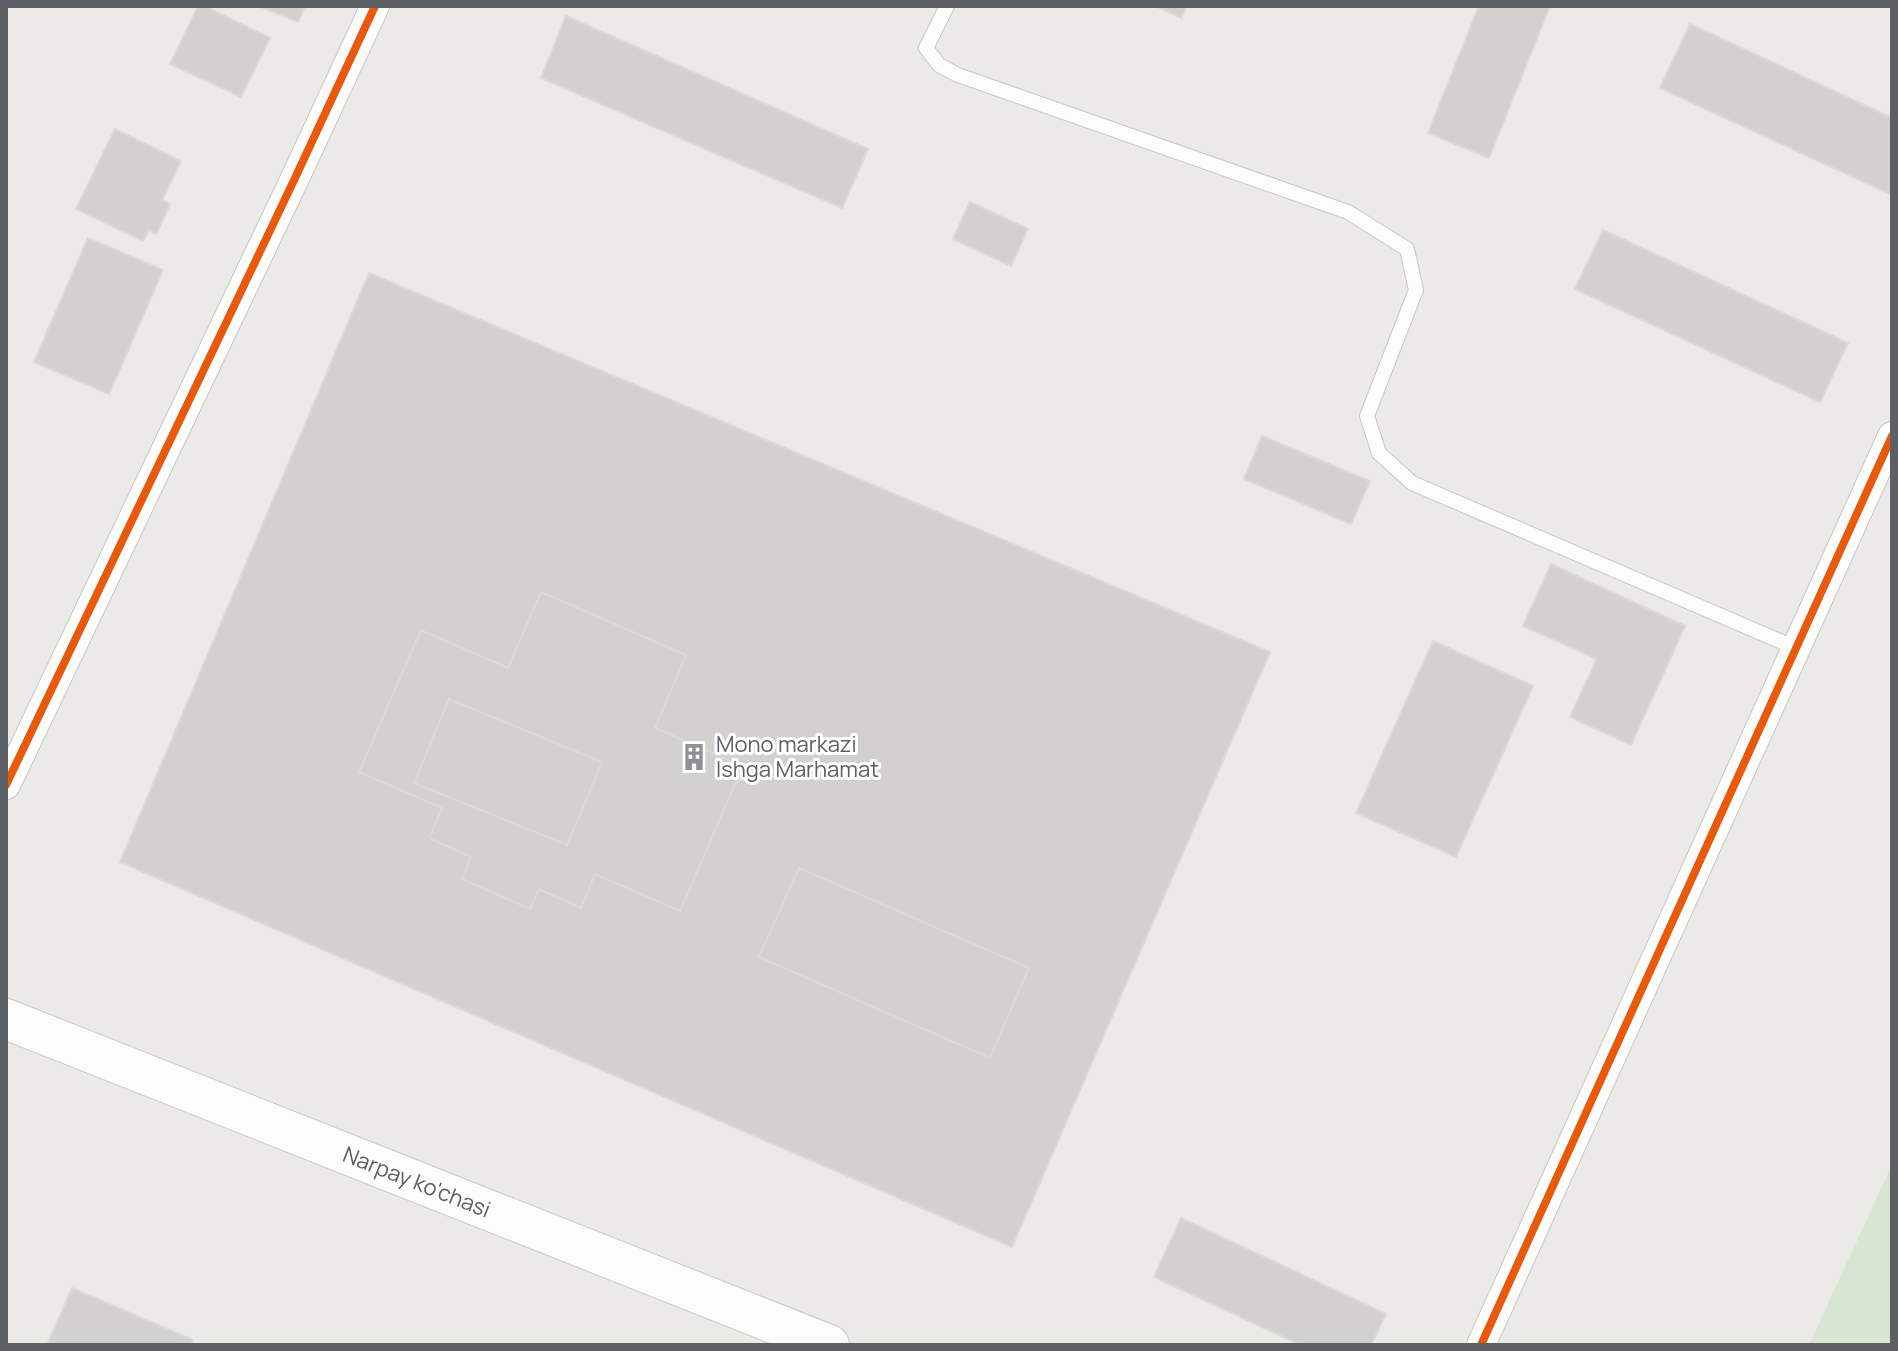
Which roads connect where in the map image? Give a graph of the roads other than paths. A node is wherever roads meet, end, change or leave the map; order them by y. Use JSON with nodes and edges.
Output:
{"nodes":[{"id":1,"x":375,"y":6,"type":"edge"},
{"id":2,"x":947,"y":6,"type":"edge"},
{"id":3,"x":1892,"y":436,"type":"edge"},
{"id":4,"x":1796,"y":648,"type":"junction"},
{"id":5,"x":6,"y":785,"type":"edge"},
{"id":6,"x":6,"y":1019,"type":"edge"},
{"id":7,"x":829,"y":1345,"type":"edge"},
{"id":8,"x":1481,"y":1345,"type":"edge"}],
"edges":[{"from":1,"to":5,"type":"street"},
{"from":2,"to":4,"type":"lane"},
{"from":3,"to":4,"type":"street"},
{"from":4,"to":8,"type":"street"},
{"from":6,"to":7,"type":"main road","name":"Narpay ko'chasi"}]}
